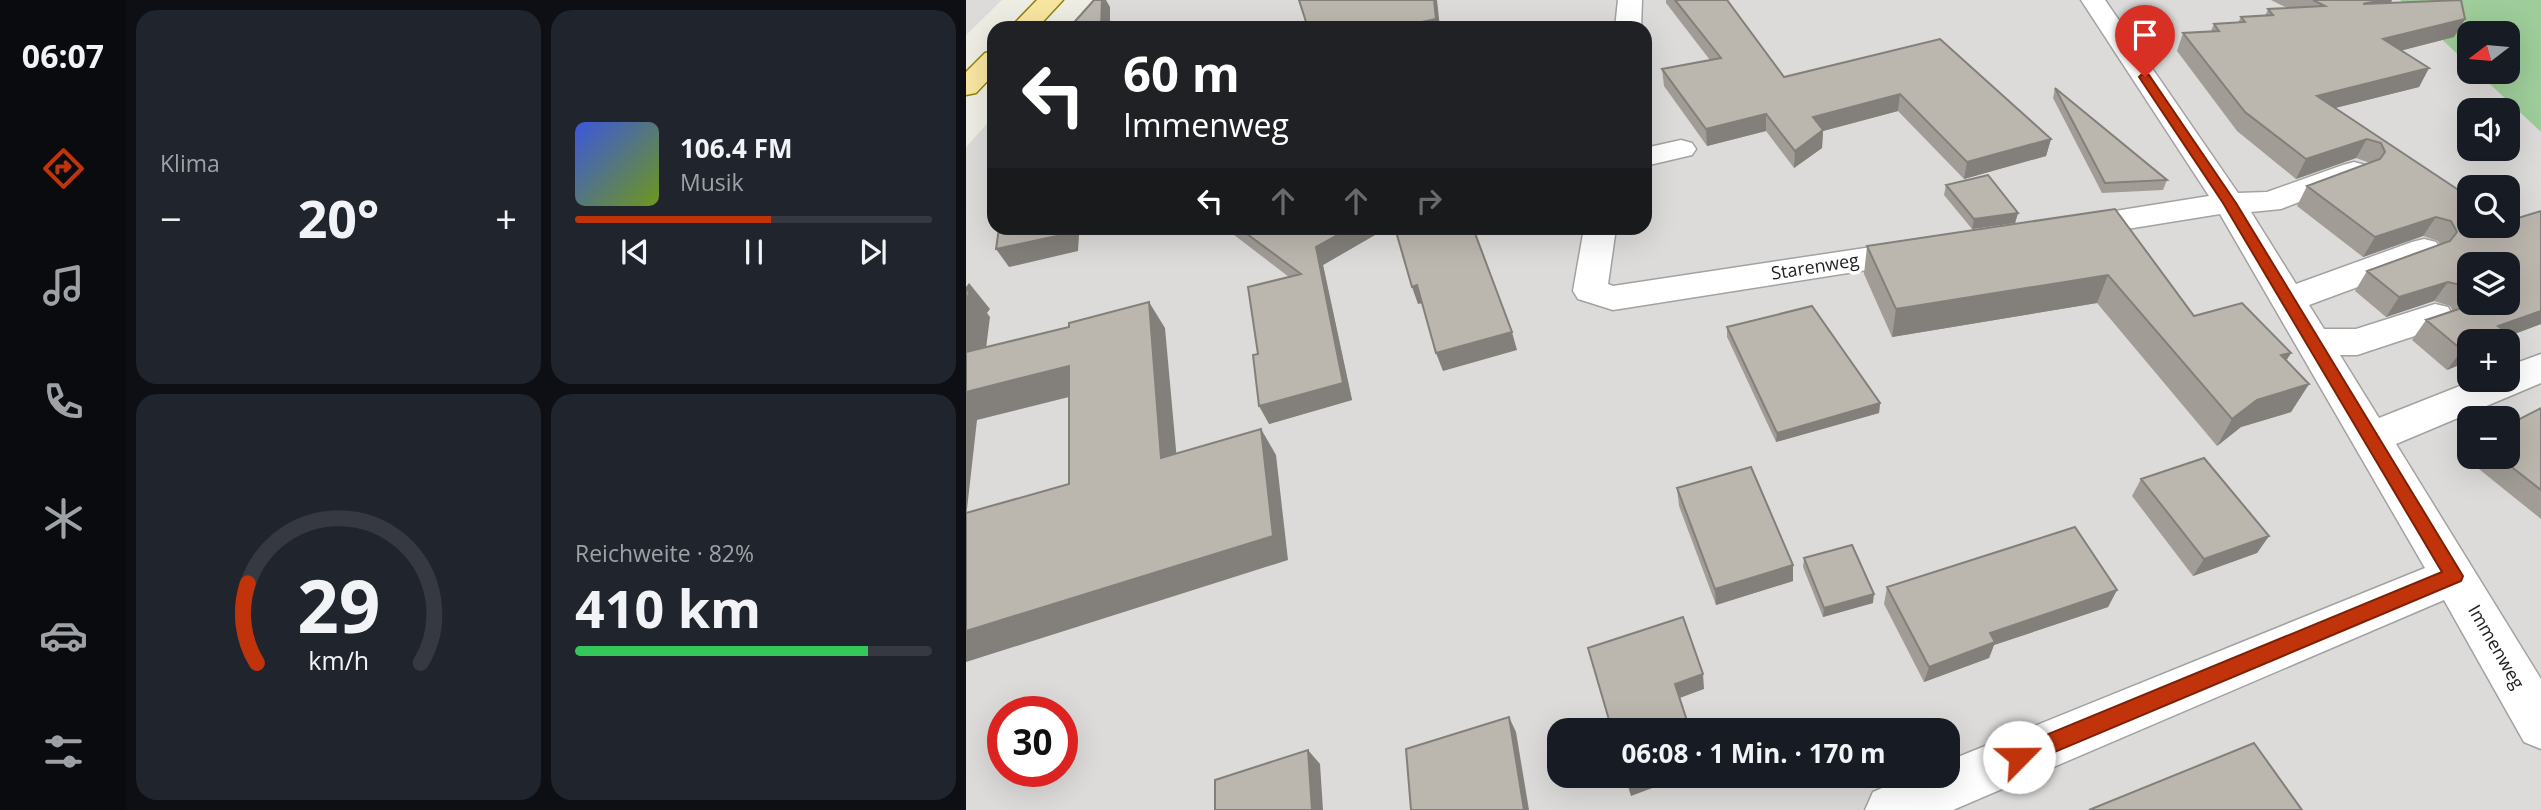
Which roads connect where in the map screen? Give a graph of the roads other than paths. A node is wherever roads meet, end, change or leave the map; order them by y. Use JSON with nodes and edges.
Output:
{"nodes":[{"id":1,"x":1051,"y":0,"type":"edge"},
{"id":2,"x":1630,"y":0,"type":"edge"},
{"id":3,"x":2094,"y":0,"type":"edge"},
{"id":4,"x":1030,"y":21,"type":"edge"},
{"id":5,"x":1628,"y":21,"type":"edge"},
{"id":6,"x":1681,"y":149,"type":"dead end"},
{"id":7,"x":1652,"y":155,"type":"edge"},
{"id":8,"x":2357,"y":170,"type":"edge"},
{"id":9,"x":2229,"y":203,"type":"junction"},
{"id":10,"x":2040,"y":233,"type":"edge"},
{"id":11,"x":1599,"y":235,"type":"edge"},
{"id":12,"x":1945,"y":247,"type":"edge"},
{"id":13,"x":2424,"y":250,"type":"edge"},
{"id":14,"x":2288,"y":300,"type":"junction"},
{"id":15,"x":2435,"y":316,"type":"edge"},
{"id":16,"x":2313,"y":342,"type":"junction"},
{"id":17,"x":2541,"y":368,"type":"edge"},
{"id":18,"x":2371,"y":438,"type":"junction"},
{"id":19,"x":2454,"y":576,"type":"junction"},
{"id":20,"x":2541,"y":725,"type":"edge"},
{"id":21,"x":1891,"y":810,"type":"edge"}],
"edges":[{"from":1,"to":4,"type":"main road"},
{"from":2,"to":5,"type":"street"},
{"from":3,"to":9,"type":"street","name":"Immenweg"},
{"from":6,"to":7,"type":"street"},
{"from":8,"to":9,"type":"street"},
{"from":9,"to":10,"type":"street"},
{"from":9,"to":14,"type":"street","name":"Immenweg"},
{"from":11,"to":12,"type":"street","name":"Starenweg"},
{"from":13,"to":14,"type":"street"},
{"from":14,"to":16,"type":"street","name":"Immenweg"},
{"from":15,"to":16,"type":"street"},
{"from":16,"to":18,"type":"street","name":"Immenweg"},
{"from":17,"to":18,"type":"street"},
{"from":18,"to":19,"type":"street","name":"Immenweg"},
{"from":19,"to":20,"type":"street","name":"Immenweg"},
{"from":19,"to":21,"type":"street"}]}
